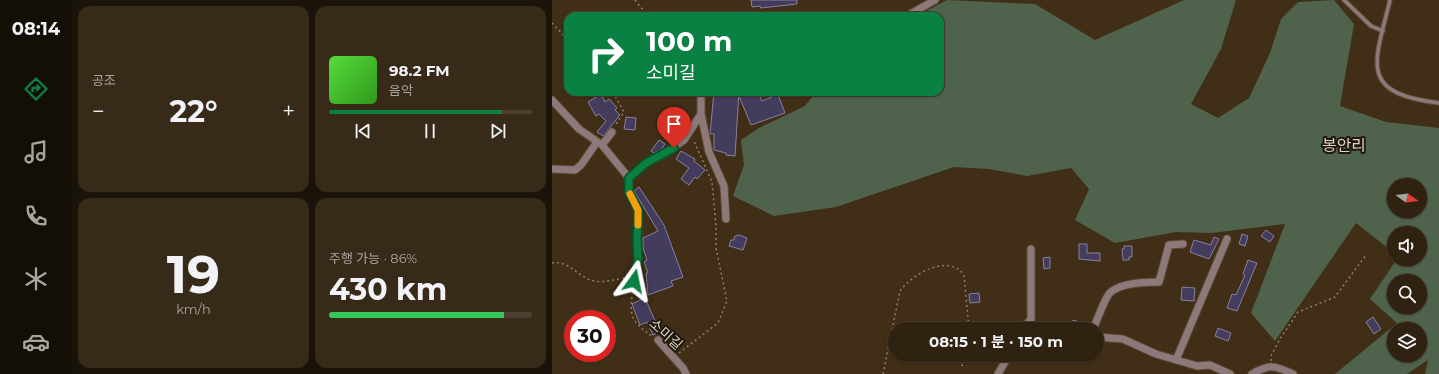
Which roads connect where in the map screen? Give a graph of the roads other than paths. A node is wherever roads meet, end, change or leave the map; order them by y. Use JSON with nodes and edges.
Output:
{"nodes":[{"id":1,"x":935,"y":0,"type":"edge"},
{"id":2,"x":1344,"y":0,"type":"edge"},
{"id":3,"x":1390,"y":0,"type":"edge"},
{"id":4,"x":914,"y":12,"type":"edge"},
{"id":5,"x":1383,"y":31,"type":"junction"},
{"id":6,"x":701,"y":96,"type":"edge"},
{"id":7,"x":552,"y":100,"type":"edge"},
{"id":8,"x":1439,"y":103,"type":"edge"},
{"id":9,"x":701,"y":114,"type":"junction"},
{"id":10,"x":612,"y":132,"type":"road end"},
{"id":11,"x":600,"y":143,"type":"junction"},
{"id":12,"x":552,"y":169,"type":"edge"},
{"id":13,"x":629,"y":178,"type":"junction"},
{"id":14,"x":726,"y":219,"type":"dead end"},
{"id":15,"x":1227,"y":239,"type":"dead end"},
{"id":16,"x":1183,"y":244,"type":"dead end"},
{"id":17,"x":1031,"y":249,"type":"dead end"},
{"id":18,"x":634,"y":278,"type":"road end"},
{"id":19,"x":1028,"y":322,"type":"edge"},
{"id":20,"x":1096,"y":322,"type":"edge"},
{"id":21,"x":1104,"y":338,"type":"edge"},
{"id":22,"x":658,"y":340,"type":"road end"},
{"id":23,"x":1176,"y":360,"type":"junction"},
{"id":24,"x":1005,"y":362,"type":"edge"},
{"id":25,"x":683,"y":372,"type":"edge"},
{"id":26,"x":998,"y":374,"type":"edge"},
{"id":27,"x":1230,"y":374,"type":"edge"},
{"id":28,"x":1252,"y":374,"type":"edge"},
{"id":29,"x":1294,"y":374,"type":"edge"}],
"edges":[{"from":1,"to":4,"type":"street"},
{"from":2,"to":5,"type":"lane"},
{"from":3,"to":5,"type":"lane"},
{"from":5,"to":8,"type":"lane"},
{"from":6,"to":9,"type":"street"},
{"from":7,"to":11,"type":"street"},
{"from":9,"to":13,"type":"street"},
{"from":9,"to":14,"type":"street"},
{"from":10,"to":11,"type":"street"},
{"from":11,"to":12,"type":"street"},
{"from":11,"to":13,"type":"street"},
{"from":13,"to":18,"type":"street"},
{"from":15,"to":23,"type":"street"},
{"from":16,"to":20,"type":"street"},
{"from":17,"to":19,"type":"street"},
{"from":21,"to":23,"type":"street"},
{"from":22,"to":25,"type":"street","name":"소미길"},
{"from":23,"to":27,"type":"street"},
{"from":24,"to":26,"type":"street"},
{"from":28,"to":29,"type":"street"}]}
